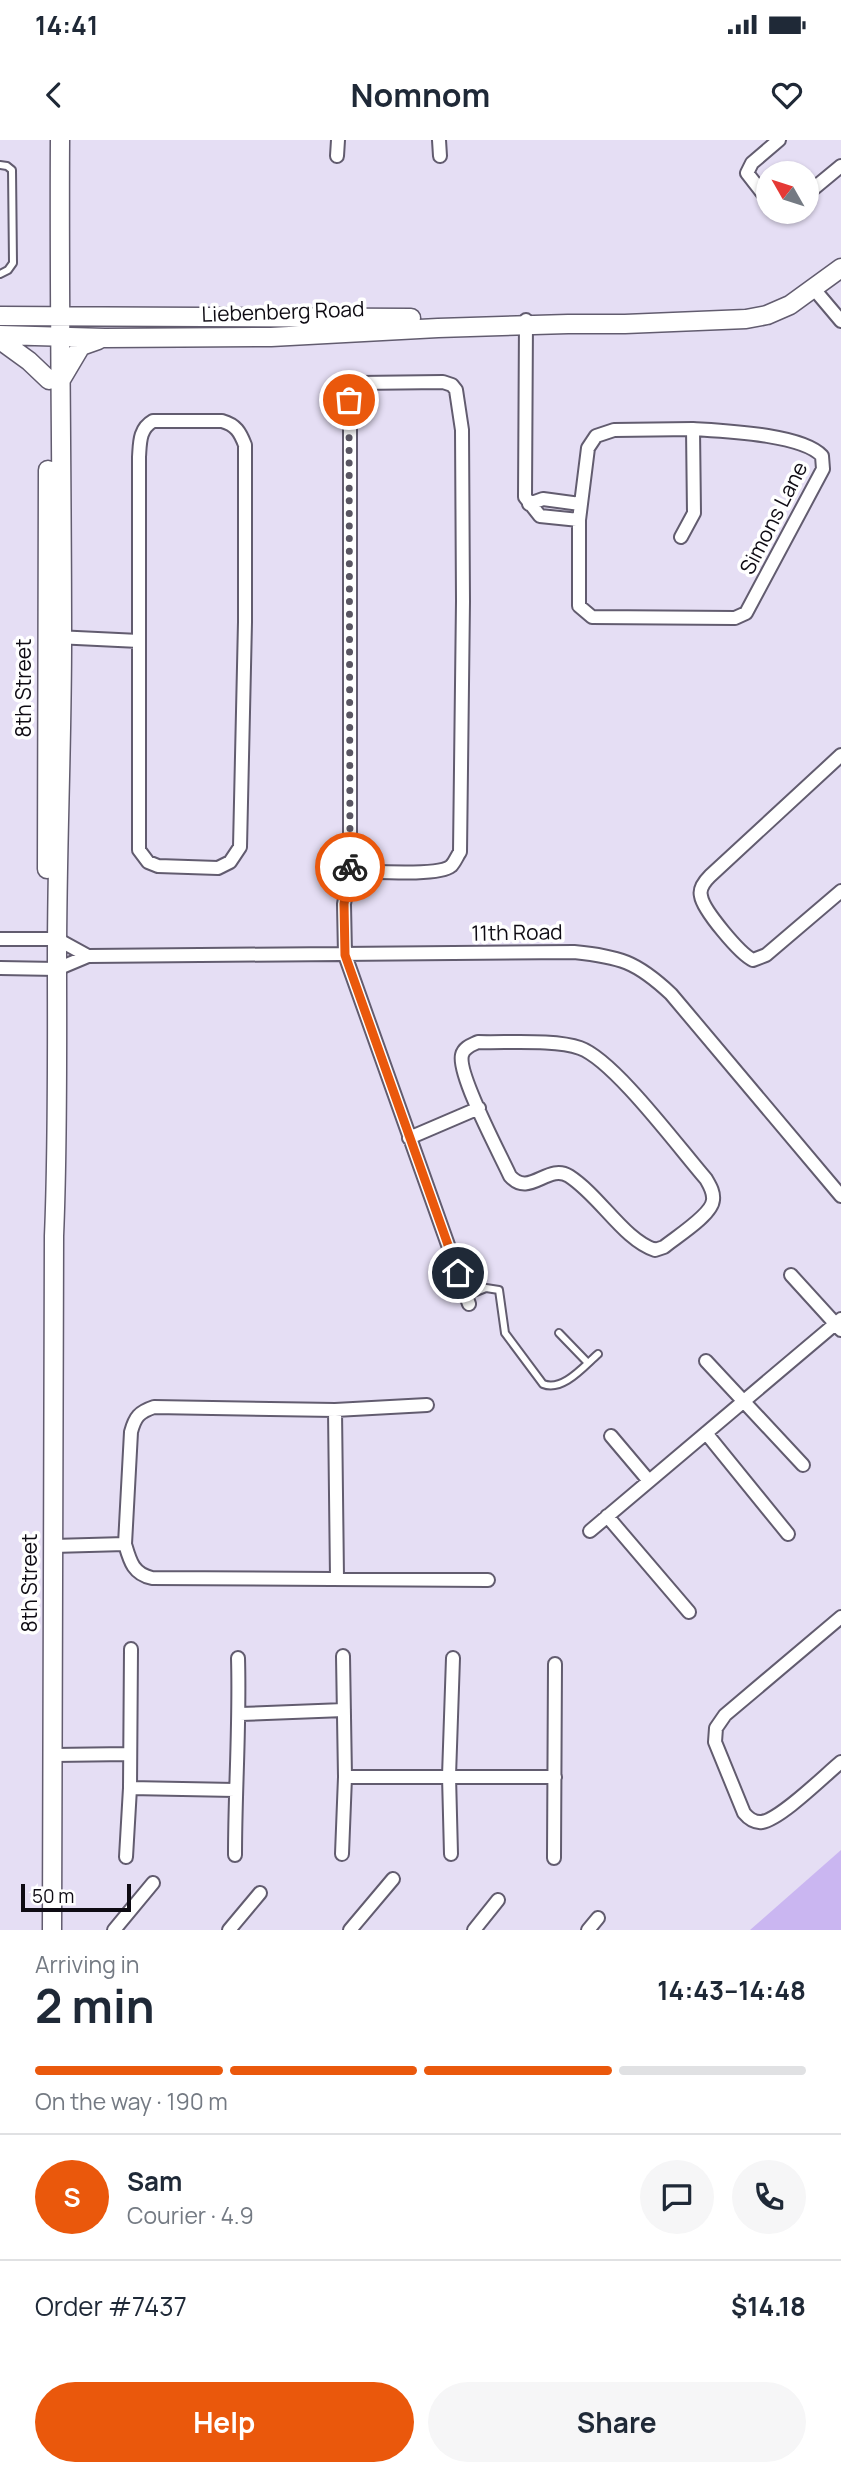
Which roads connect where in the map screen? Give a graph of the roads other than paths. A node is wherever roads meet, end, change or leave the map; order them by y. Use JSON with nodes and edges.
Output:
{"nodes":[{"id":1,"x":50,"y":140,"type":"edge"},
{"id":2,"x":60,"y":140,"type":"edge"},
{"id":3,"x":338,"y":140,"type":"edge"},
{"id":4,"x":439,"y":140,"type":"edge"},
{"id":5,"x":779,"y":140,"type":"edge"},
{"id":6,"x":337,"y":156,"type":"dead end"},
{"id":7,"x":440,"y":156,"type":"dead end"},
{"id":8,"x":0,"y":165,"type":"edge"},
{"id":9,"x":841,"y":166,"type":"edge"},
{"id":10,"x":819,"y":184,"type":"edge"},
{"id":11,"x":756,"y":185,"type":"edge"},
{"id":12,"x":841,"y":268,"type":"edge"},
{"id":13,"x":0,"y":274,"type":"edge"},
{"id":14,"x":814,"y":289,"type":"junction"},
{"id":15,"x":0,"y":316,"type":"edge"},
{"id":16,"x":56,"y":316,"type":"junction"},
{"id":17,"x":841,"y":321,"type":"edge"},
{"id":18,"x":526,"y":323,"type":"junction"},
{"id":19,"x":55,"y":337,"type":"junction"},
{"id":20,"x":0,"y":338,"type":"edge"},
{"id":21,"x":105,"y":338,"type":"junction"},
{"id":22,"x":54,"y":381,"type":"junction"},
{"id":23,"x":693,"y":429,"type":"junction"},
{"id":24,"x":580,"y":504,"type":"junction"},
{"id":25,"x":529,"y":505,"type":"junction"},
{"id":26,"x":579,"y":520,"type":"junction"},
{"id":27,"x":681,"y":537,"type":"dead end"},
{"id":28,"x":55,"y":637,"type":"junction"},
{"id":29,"x":139,"y":641,"type":"junction"},
{"id":30,"x":841,"y":755,"type":"edge"},
{"id":31,"x":350,"y":871,"type":"junction"},
{"id":32,"x":841,"y":891,"type":"edge"},
{"id":33,"x":0,"y":939,"type":"edge"},
{"id":34,"x":53,"y":939,"type":"junction"},
{"id":35,"x":345,"y":955,"type":"junction"},
{"id":36,"x":88,"y":956,"type":"junction"},
{"id":37,"x":0,"y":968,"type":"edge"},
{"id":38,"x":52,"y":969,"type":"junction"},
{"id":39,"x":479,"y":1108,"type":"junction"},
{"id":40,"x":409,"y":1138,"type":"junction"},
{"id":41,"x":841,"y":1196,"type":"edge"},
{"id":42,"x":791,"y":1275,"type":"dead end"},
{"id":43,"x":468,"y":1300,"type":"joint"},
{"id":44,"x":839,"y":1325,"type":"edge"},
{"id":45,"x":559,"y":1333,"type":"dead end"},
{"id":46,"x":598,"y":1354,"type":"dead end"},
{"id":47,"x":706,"y":1361,"type":"dead end"},
{"id":48,"x":587,"y":1363,"type":"junction"},
{"id":49,"x":744,"y":1401,"type":"junction"},
{"id":50,"x":427,"y":1405,"type":"dead end"},
{"id":51,"x":335,"y":1410,"type":"junction"},
{"id":52,"x":706,"y":1433,"type":"junction"},
{"id":53,"x":611,"y":1436,"type":"dead end"},
{"id":54,"x":803,"y":1465,"type":"dead end"},
{"id":55,"x":649,"y":1481,"type":"junction"},
{"id":56,"x":607,"y":1516,"type":"junction"},
{"id":57,"x":590,"y":1531,"type":"dead end"},
{"id":58,"x":788,"y":1534,"type":"dead end"},
{"id":59,"x":125,"y":1544,"type":"junction"},
{"id":60,"x":53,"y":1546,"type":"junction"},
{"id":61,"x":337,"y":1578,"type":"junction"},
{"id":62,"x":488,"y":1580,"type":"dead end"},
{"id":63,"x":689,"y":1612,"type":"dead end"},
{"id":64,"x":841,"y":1617,"type":"edge"},
{"id":65,"x":131,"y":1649,"type":"dead end"},
{"id":66,"x":343,"y":1656,"type":"dead end"},
{"id":67,"x":238,"y":1658,"type":"dead end"},
{"id":68,"x":453,"y":1658,"type":"dead end"},
{"id":69,"x":555,"y":1664,"type":"dead end"},
{"id":70,"x":344,"y":1710,"type":"junction"},
{"id":71,"x":240,"y":1714,"type":"junction"},
{"id":72,"x":129,"y":1754,"type":"junction"},
{"id":73,"x":54,"y":1755,"type":"junction"},
{"id":74,"x":841,"y":1762,"type":"edge"},
{"id":75,"x":449,"y":1776,"type":"junction"},
{"id":76,"x":345,"y":1777,"type":"junction"},
{"id":77,"x":555,"y":1777,"type":"junction"},
{"id":78,"x":130,"y":1788,"type":"junction"},
{"id":79,"x":235,"y":1790,"type":"junction"},
{"id":80,"x":342,"y":1854,"type":"dead end"},
{"id":81,"x":451,"y":1854,"type":"dead end"},
{"id":82,"x":235,"y":1855,"type":"dead end"},
{"id":83,"x":126,"y":1857,"type":"dead end"},
{"id":84,"x":554,"y":1858,"type":"dead end"},
{"id":85,"x":393,"y":1879,"type":"dead end"},
{"id":86,"x":153,"y":1883,"type":"dead end"},
{"id":87,"x":260,"y":1893,"type":"dead end"},
{"id":88,"x":498,"y":1900,"type":"dead end"},
{"id":89,"x":598,"y":1918,"type":"dead end"},
{"id":90,"x":52,"y":1930,"type":"edge"},
{"id":91,"x":114,"y":1930,"type":"edge"},
{"id":92,"x":229,"y":1930,"type":"edge"},
{"id":93,"x":350,"y":1930,"type":"edge"},
{"id":94,"x":474,"y":1930,"type":"edge"},
{"id":95,"x":588,"y":1930,"type":"edge"}],
"edges":[{"from":1,"to":16,"type":"street","name":"8th Street"},
{"from":2,"to":16,"type":"street","name":"8th Street"},
{"from":3,"to":6,"type":"street"},
{"from":4,"to":7,"type":"street"},
{"from":5,"to":11,"type":"street"},
{"from":8,"to":13,"type":"lane"},
{"from":9,"to":10,"type":"street"},
{"from":12,"to":14,"type":"street","name":"Liebenberg Road"},
{"from":14,"to":17,"type":"street"},
{"from":14,"to":18,"type":"street","name":"Liebenberg Road"},
{"from":15,"to":16,"type":"street","name":"Liebenberg Road"},
{"from":16,"to":18,"type":"street","name":"Liebenberg Road"},
{"from":16,"to":19,"type":"street","name":"8th Street"},
{"from":18,"to":21,"type":"street","name":"Liebenberg Road"},
{"from":18,"to":25,"type":"street"},
{"from":19,"to":20,"type":"street","name":"Liebenberg Road"},
{"from":19,"to":21,"type":"street","name":"Liebenberg Road"},
{"from":19,"to":22,"type":"street","name":"8th Street"},
{"from":20,"to":22,"type":"street"},
{"from":21,"to":22,"type":"street"},
{"from":22,"to":28,"type":"street","name":"8th Street"},
{"from":23,"to":24,"type":"street","name":"Simons Lane"},
{"from":23,"to":26,"type":"street","name":"Simons Lane"},
{"from":23,"to":27,"type":"street"},
{"from":24,"to":25,"type":"street"},
{"from":24,"to":26,"type":"street","name":"Simons Lane"},
{"from":25,"to":26,"type":"street"},
{"from":28,"to":29,"type":"street"},
{"from":28,"to":34,"type":"street","name":"8th Street"},
{"from":29,"to":29,"type":"street"},
{"from":30,"to":32,"type":"street"},
{"from":31,"to":31,"type":"street"},
{"from":31,"to":35,"type":"street"},
{"from":33,"to":34,"type":"street"},
{"from":34,"to":36,"type":"street","name":"11th Road"},
{"from":34,"to":38,"type":"street","name":"8th Street"},
{"from":35,"to":36,"type":"street","name":"11th Road"},
{"from":35,"to":40,"type":"street"},
{"from":35,"to":41,"type":"street","name":"11th Road"},
{"from":36,"to":38,"type":"street","name":"11th Road"},
{"from":37,"to":38,"type":"street"},
{"from":38,"to":60,"type":"street","name":"8th Street"},
{"from":39,"to":39,"type":"street"},
{"from":39,"to":40,"type":"street"},
{"from":40,"to":43,"type":"street"},
{"from":42,"to":44,"type":"street"},
{"from":43,"to":48,"type":"lane"},
{"from":44,"to":49,"type":"street"},
{"from":45,"to":48,"type":"lane"},
{"from":46,"to":48,"type":"lane"},
{"from":47,"to":49,"type":"street"},
{"from":49,"to":52,"type":"street"},
{"from":49,"to":54,"type":"street"},
{"from":50,"to":51,"type":"street"},
{"from":51,"to":59,"type":"street"},
{"from":51,"to":61,"type":"street"},
{"from":52,"to":55,"type":"street"},
{"from":52,"to":58,"type":"street"},
{"from":53,"to":55,"type":"street"},
{"from":55,"to":56,"type":"street"},
{"from":56,"to":57,"type":"street"},
{"from":56,"to":63,"type":"street"},
{"from":59,"to":60,"type":"street"},
{"from":59,"to":61,"type":"street"},
{"from":60,"to":73,"type":"street","name":"8th Street"},
{"from":61,"to":62,"type":"street"},
{"from":64,"to":74,"type":"street"},
{"from":65,"to":72,"type":"street"},
{"from":66,"to":70,"type":"street"},
{"from":67,"to":71,"type":"street"},
{"from":68,"to":75,"type":"street"},
{"from":69,"to":77,"type":"street"},
{"from":70,"to":71,"type":"street"},
{"from":70,"to":76,"type":"street"},
{"from":71,"to":79,"type":"street"},
{"from":72,"to":73,"type":"street"},
{"from":72,"to":78,"type":"street"},
{"from":73,"to":90,"type":"street","name":"8th Street"},
{"from":75,"to":76,"type":"street"},
{"from":75,"to":77,"type":"street"},
{"from":75,"to":81,"type":"street"},
{"from":76,"to":80,"type":"street"},
{"from":77,"to":84,"type":"street"},
{"from":78,"to":79,"type":"street"},
{"from":78,"to":83,"type":"street"},
{"from":79,"to":82,"type":"street"},
{"from":85,"to":93,"type":"street"},
{"from":86,"to":91,"type":"street"},
{"from":87,"to":92,"type":"street"},
{"from":88,"to":94,"type":"street"},
{"from":89,"to":95,"type":"street"}]}
